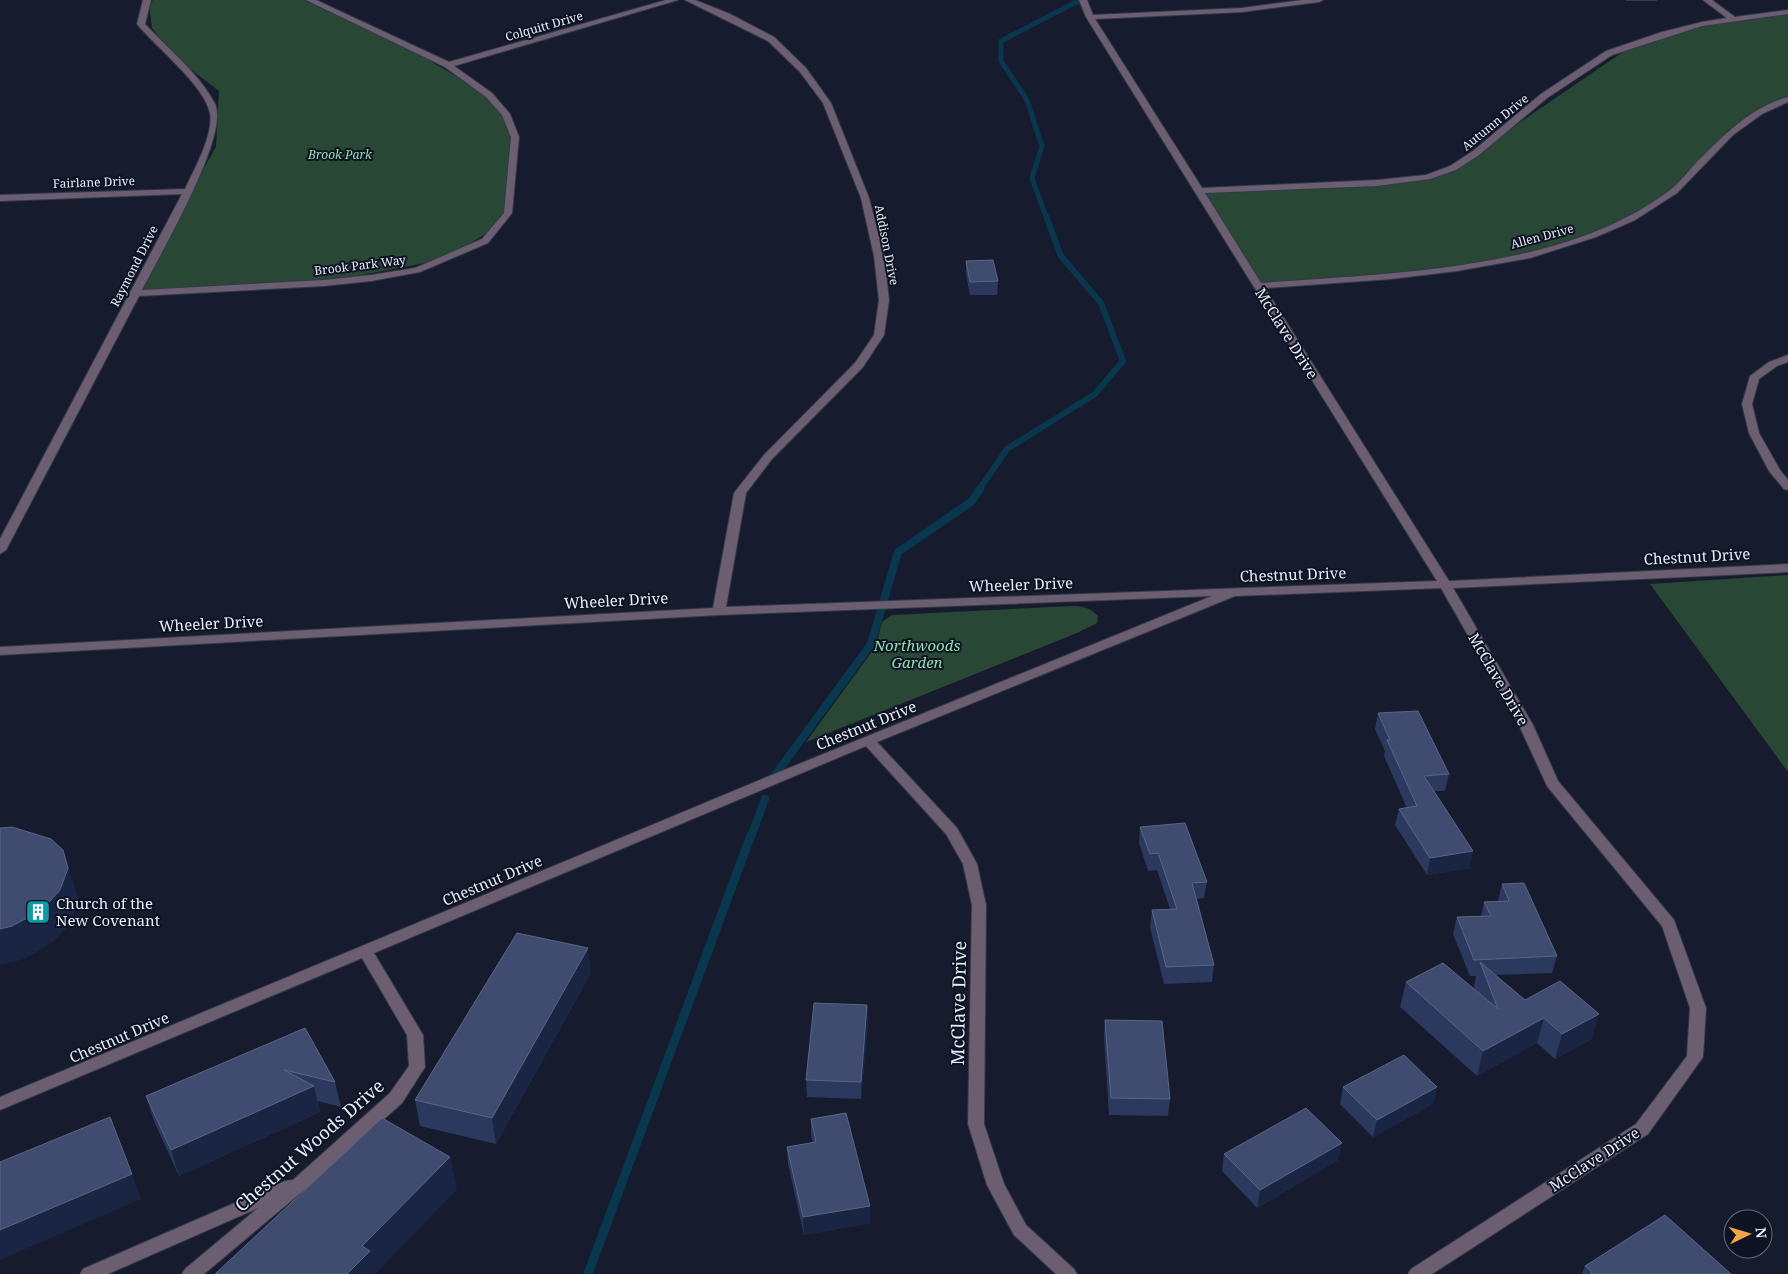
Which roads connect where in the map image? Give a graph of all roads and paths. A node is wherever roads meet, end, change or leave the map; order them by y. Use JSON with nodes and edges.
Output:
{"nodes":[{"id":1,"x":147,"y":0,"type":"edge"},
{"id":2,"x":310,"y":0,"type":"edge"},
{"id":3,"x":674,"y":0,"type":"edge"},
{"id":4,"x":689,"y":0,"type":"edge"},
{"id":5,"x":1319,"y":0,"type":"edge"},
{"id":6,"x":1708,"y":0,"type":"edge"},
{"id":7,"x":1084,"y":2,"type":"edge"},
{"id":8,"x":1788,"y":12,"type":"edge"},
{"id":9,"x":1090,"y":17,"type":"junction"},
{"id":10,"x":1733,"y":19,"type":"junction"},
{"id":11,"x":448,"y":65,"type":"junction"},
{"id":12,"x":1788,"y":99,"type":"edge"},
{"id":13,"x":188,"y":191,"type":"junction"},
{"id":14,"x":1200,"y":191,"type":"junction"},
{"id":15,"x":0,"y":198,"type":"edge"},
{"id":16,"x":1258,"y":286,"type":"junction"},
{"id":17,"x":136,"y":293,"type":"junction"},
{"id":18,"x":1788,"y":358,"type":"edge"},
{"id":19,"x":1788,"y":487,"type":"edge"},
{"id":20,"x":0,"y":550,"type":"edge"},
{"id":21,"x":1788,"y":568,"type":"edge"},
{"id":22,"x":1445,"y":584,"type":"junction"},
{"id":23,"x":1234,"y":592,"type":"junction"},
{"id":24,"x":719,"y":611,"type":"junction"},
{"id":25,"x":0,"y":651,"type":"edge"},
{"id":26,"x":870,"y":741,"type":"junction"},
{"id":27,"x":365,"y":951,"type":"junction"},
{"id":28,"x":0,"y":1104,"type":"edge"},
{"id":29,"x":304,"y":1180,"type":"junction"},
{"id":30,"x":89,"y":1274,"type":"edge"},
{"id":31,"x":191,"y":1274,"type":"edge"},
{"id":32,"x":1068,"y":1274,"type":"edge"},
{"id":33,"x":1417,"y":1274,"type":"edge"}],
"edges":[{"from":1,"to":13,"type":"street","name":"Raymond Drive"},
{"from":2,"to":11,"type":"street","name":"Brook Park Way"},
{"from":3,"to":11,"type":"street","name":"Colquitt Drive"},
{"from":4,"to":24,"type":"street","name":"Addison Drive"},
{"from":5,"to":9,"type":"street"},
{"from":6,"to":10,"type":"street"},
{"from":7,"to":9,"type":"street","name":"McClave Drive"},
{"from":8,"to":10,"type":"street","name":"Autumn Drive"},
{"from":9,"to":14,"type":"street","name":"McClave Drive"},
{"from":10,"to":14,"type":"street","name":"Autumn Drive"},
{"from":11,"to":17,"type":"street","name":"Brook Park Way"},
{"from":12,"to":16,"type":"street","name":"Allen Drive"},
{"from":13,"to":15,"type":"street","name":"Fairlane Drive"},
{"from":13,"to":17,"type":"street","name":"Raymond Drive"},
{"from":14,"to":16,"type":"street","name":"McClave Drive"},
{"from":16,"to":22,"type":"street","name":"McClave Drive"},
{"from":17,"to":20,"type":"street","name":"Raymond Drive"},
{"from":18,"to":19,"type":"street"},
{"from":21,"to":22,"type":"street","name":"Chestnut Drive"},
{"from":22,"to":23,"type":"street","name":"Chestnut Drive"},
{"from":22,"to":33,"type":"street","name":"McClave Drive"},
{"from":23,"to":24,"type":"street","name":"Wheeler Drive"},
{"from":23,"to":26,"type":"street","name":"Chestnut Drive"},
{"from":24,"to":25,"type":"street","name":"Wheeler Drive"},
{"from":26,"to":27,"type":"street","name":"Chestnut Drive"},
{"from":26,"to":32,"type":"street","name":"McClave Drive"},
{"from":27,"to":28,"type":"street","name":"Chestnut Drive"},
{"from":27,"to":29,"type":"street","name":"Chestnut Woods Drive"},
{"from":29,"to":30,"type":"street"},
{"from":29,"to":31,"type":"street","name":"Chestnut Woods Drive"}]}
